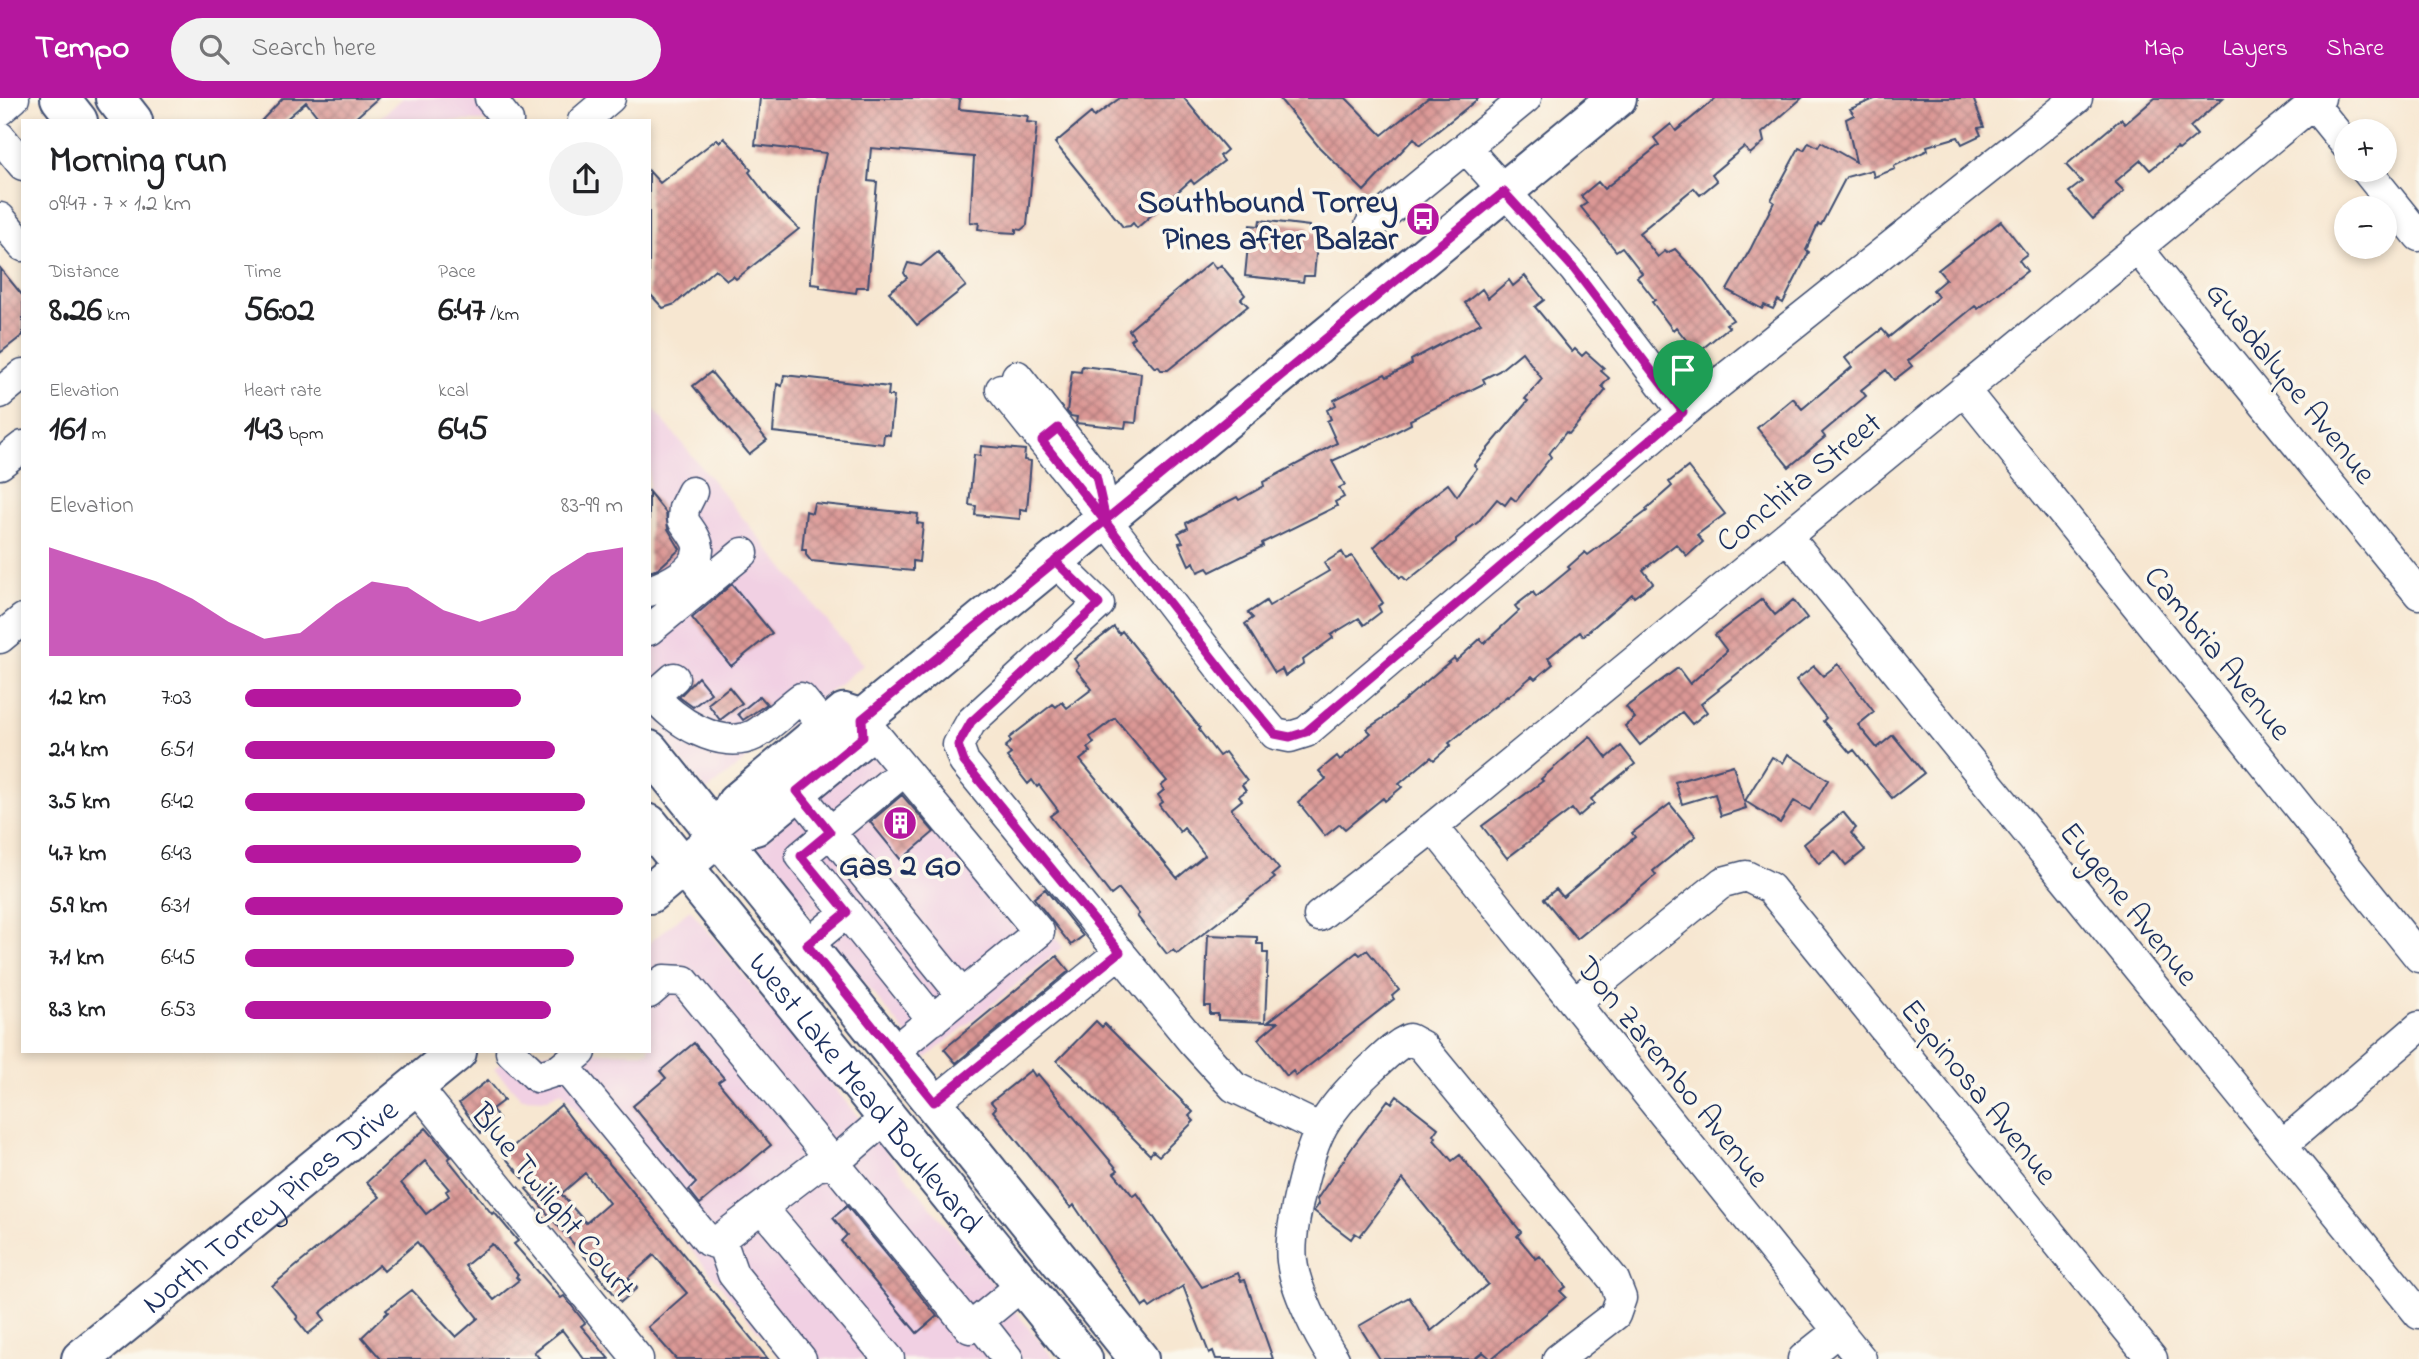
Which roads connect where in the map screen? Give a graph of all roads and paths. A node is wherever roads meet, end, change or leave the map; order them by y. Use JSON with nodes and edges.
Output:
{"nodes":[{"id":1,"x":14,"y":98,"type":"edge"},
{"id":2,"x":60,"y":98,"type":"edge"},
{"id":3,"x":115,"y":98,"type":"edge"},
{"id":4,"x":490,"y":98,"type":"edge"},
{"id":5,"x":610,"y":98,"type":"edge"},
{"id":6,"x":1526,"y":98,"type":"edge"},
{"id":7,"x":1617,"y":98,"type":"edge"},
{"id":8,"x":2077,"y":98,"type":"edge"},
{"id":9,"x":2316,"y":101,"type":"edge"},
{"id":10,"x":0,"y":110,"type":"edge"},
{"id":11,"x":76,"y":119,"type":"edge"},
{"id":12,"x":131,"y":119,"type":"edge"},
{"id":13,"x":506,"y":119,"type":"edge"},
{"id":14,"x":585,"y":119,"type":"edge"},
{"id":15,"x":2334,"y":127,"type":"edge"},
{"id":16,"x":0,"y":137,"type":"edge"},
{"id":17,"x":1466,"y":148,"type":"junction"},
{"id":18,"x":21,"y":163,"type":"edge"},
{"id":19,"x":2376,"y":182,"type":"edge"},
{"id":20,"x":1504,"y":192,"type":"junction"},
{"id":21,"x":0,"y":218,"type":"edge"},
{"id":22,"x":1370,"y":226,"type":"dead end"},
{"id":23,"x":2419,"y":236,"type":"edge"},
{"id":24,"x":21,"y":244,"type":"edge"},
{"id":25,"x":2137,"y":248,"type":"junction"},
{"id":26,"x":21,"y":376,"type":"edge"},
{"id":27,"x":1009,"y":382,"type":"dead end"},
{"id":28,"x":1964,"y":390,"type":"junction"},
{"id":29,"x":0,"y":393,"type":"edge"},
{"id":30,"x":1683,"y":412,"type":"junction"},
{"id":31,"x":21,"y":448,"type":"edge"},
{"id":32,"x":0,"y":464,"type":"edge"},
{"id":33,"x":692,"y":492,"type":"dead end"},
{"id":34,"x":1106,"y":520,"type":"junction"},
{"id":35,"x":1787,"y":536,"type":"junction"},
{"id":36,"x":743,"y":553,"type":"dead end"},
{"id":37,"x":1055,"y":561,"type":"junction"},
{"id":38,"x":651,"y":591,"type":"edge"},
{"id":39,"x":2419,"y":594,"type":"edge"},
{"id":40,"x":21,"y":621,"type":"edge"},
{"id":41,"x":651,"y":628,"type":"edge"},
{"id":42,"x":0,"y":638,"type":"edge"},
{"id":43,"x":659,"y":691,"type":"edge"},
{"id":44,"x":862,"y":719,"type":"junction"},
{"id":45,"x":826,"y":729,"type":"junction"},
{"id":46,"x":651,"y":752,"type":"edge"},
{"id":47,"x":904,"y":771,"type":"junction"},
{"id":48,"x":797,"y":791,"type":"junction"},
{"id":49,"x":651,"y":826,"type":"edge"},
{"id":50,"x":1433,"y":827,"type":"junction"},
{"id":51,"x":830,"y":832,"type":"junction"},
{"id":52,"x":719,"y":836,"type":"junction"},
{"id":53,"x":684,"y":866,"type":"junction"},
{"id":54,"x":651,"y":892,"type":"edge"},
{"id":55,"x":847,"y":912,"type":"junction"},
{"id":56,"x":1319,"y":916,"type":"dead end"},
{"id":57,"x":807,"y":945,"type":"junction"},
{"id":58,"x":1120,"y":952,"type":"junction"},
{"id":59,"x":2419,"y":957,"type":"edge"},
{"id":60,"x":651,"y":991,"type":"edge"},
{"id":61,"x":962,"y":995,"type":"junction"},
{"id":62,"x":1575,"y":1002,"type":"junction"},
{"id":63,"x":933,"y":1020,"type":"junction"},
{"id":64,"x":2419,"y":1027,"type":"edge"},
{"id":65,"x":894,"y":1052,"type":"junction"},
{"id":66,"x":456,"y":1053,"type":"edge"},
{"id":67,"x":511,"y":1053,"type":"edge"},
{"id":68,"x":572,"y":1059,"type":"edge"},
{"id":69,"x":415,"y":1085,"type":"junction"},
{"id":70,"x":934,"y":1102,"type":"junction"},
{"id":71,"x":888,"y":1116,"type":"junction"},
{"id":72,"x":1321,"y":1129,"type":"junction"},
{"id":73,"x":2282,"y":1145,"type":"junction"},
{"id":74,"x":834,"y":1163,"type":"junction"},
{"id":75,"x":762,"y":1208,"type":"junction"},
{"id":76,"x":721,"y":1240,"type":"junction"},
{"id":77,"x":1057,"y":1256,"type":"junction"},
{"id":78,"x":1023,"y":1284,"type":"junction"},
{"id":79,"x":2419,"y":1314,"type":"edge"},
{"id":80,"x":979,"y":1322,"type":"junction"},
{"id":81,"x":1838,"y":1331,"type":"junction"},
{"id":82,"x":1004,"y":1358,"type":"edge"},
{"id":83,"x":80,"y":1359,"type":"edge"},
{"id":84,"x":638,"y":1359,"type":"edge"},
{"id":85,"x":801,"y":1359,"type":"edge"},
{"id":86,"x":890,"y":1359,"type":"edge"},
{"id":87,"x":1083,"y":1359,"type":"edge"},
{"id":88,"x":1139,"y":1359,"type":"edge"},
{"id":89,"x":1334,"y":1359,"type":"edge"},
{"id":90,"x":1558,"y":1359,"type":"edge"},
{"id":91,"x":1803,"y":1359,"type":"edge"},
{"id":92,"x":1861,"y":1359,"type":"edge"},
{"id":93,"x":2152,"y":1359,"type":"edge"}],
"edges":[{"from":1,"to":10,"type":"street"},
{"from":2,"to":11,"type":"main road"},
{"from":3,"to":12,"type":"main road"},
{"from":4,"to":13,"type":"street"},
{"from":5,"to":14,"type":"street"},
{"from":6,"to":17,"type":"street"},
{"from":7,"to":20,"type":"main road"},
{"from":8,"to":30,"type":"street"},
{"from":9,"to":15,"type":"street"},
{"from":9,"to":25,"type":"street","name":"Conchita Street"},
{"from":16,"to":18,"type":"street"},
{"from":17,"to":20,"type":"street"},
{"from":17,"to":22,"type":"street"},
{"from":19,"to":23,"type":"street"},
{"from":20,"to":30,"type":"street"},
{"from":20,"to":34,"type":"main road"},
{"from":21,"to":24,"type":"street"},
{"from":25,"to":28,"type":"street","name":"Conchita Street"},
{"from":25,"to":39,"type":"street","name":"Guadalupe Avenue"},
{"from":26,"to":29,"type":"street"},
{"from":27,"to":34,"type":"street"},
{"from":28,"to":35,"type":"street","name":"Conchita Street"},
{"from":28,"to":59,"type":"street","name":"Cambria Avenue"},
{"from":30,"to":34,"type":"street"},
{"from":31,"to":32,"type":"street"},
{"from":33,"to":38,"type":"street"},
{"from":34,"to":37,"type":"main road"},
{"from":35,"to":50,"type":"street","name":"Conchita Street"},
{"from":35,"to":73,"type":"street","name":"Eugene Avenue"},
{"from":36,"to":41,"type":"street"},
{"from":37,"to":44,"type":"main road"},
{"from":37,"to":58,"type":"street"},
{"from":40,"to":42,"type":"street"},
{"from":43,"to":45,"type":"street"},
{"from":44,"to":45,"type":"main road"},
{"from":44,"to":47,"type":"street"},
{"from":44,"to":48,"type":"main road"},
{"from":45,"to":52,"type":"main road"},
{"from":46,"to":52,"type":"main road","name":"West Lake Mead Boulevard"},
{"from":47,"to":51,"type":"street"},
{"from":47,"to":61,"type":"street"},
{"from":48,"to":51,"type":"street"},
{"from":48,"to":52,"type":"main road"},
{"from":49,"to":53,"type":"main road","name":"West Lake Mead Boulevard"},
{"from":50,"to":56,"type":"street","name":"Conchita Street"},
{"from":50,"to":62,"type":"street","name":"Don Zarembo Avenue"},
{"from":51,"to":55,"type":"street"},
{"from":51,"to":61,"type":"street"},
{"from":52,"to":53,"type":"main road"},
{"from":52,"to":57,"type":"main road","name":"West Lake Mead Boulevard"},
{"from":53,"to":54,"type":"main road"},
{"from":53,"to":71,"type":"main road","name":"West Lake Mead Boulevard"},
{"from":55,"to":57,"type":"street"},
{"from":55,"to":63,"type":"street"},
{"from":57,"to":65,"type":"main road","name":"West Lake Mead Boulevard"},
{"from":58,"to":70,"type":"street"},
{"from":58,"to":72,"type":"street"},
{"from":60,"to":74,"type":"street"},
{"from":61,"to":63,"type":"street"},
{"from":62,"to":81,"type":"street","name":"Don Zarembo Avenue"},
{"from":62,"to":93,"type":"street","name":"Espinosa Avenue"},
{"from":63,"to":65,"type":"street"},
{"from":64,"to":73,"type":"street"},
{"from":65,"to":70,"type":"main road","name":"West Lake Mead Boulevard"},
{"from":66,"to":69,"type":"main road","name":"North Torrey Pines Drive"},
{"from":67,"to":68,"type":"street"},
{"from":68,"to":76,"type":"street"},
{"from":69,"to":83,"type":"main road","name":"North Torrey Pines Drive"},
{"from":69,"to":84,"type":"street","name":"Blue Twilight Court"},
{"from":70,"to":77,"type":"main road","name":"West Lake Mead Boulevard"},
{"from":71,"to":74,"type":"street"},
{"from":71,"to":78,"type":"main road","name":"West Lake Mead Boulevard"},
{"from":72,"to":89,"type":"street"},
{"from":72,"to":90,"type":"street"},
{"from":73,"to":79,"type":"street","name":"Eugene Avenue"},
{"from":74,"to":75,"type":"street"},
{"from":74,"to":80,"type":"street"},
{"from":75,"to":76,"type":"street"},
{"from":75,"to":86,"type":"street"},
{"from":76,"to":85,"type":"street"},
{"from":77,"to":78,"type":"main road"},
{"from":77,"to":88,"type":"main road","name":"West Lake Mead Boulevard"},
{"from":78,"to":80,"type":"street"},
{"from":78,"to":87,"type":"main road","name":"West Lake Mead Boulevard"},
{"from":80,"to":82,"type":"street"},
{"from":81,"to":91,"type":"street"},
{"from":81,"to":92,"type":"street","name":"Don Zarembo Avenue"}]}
